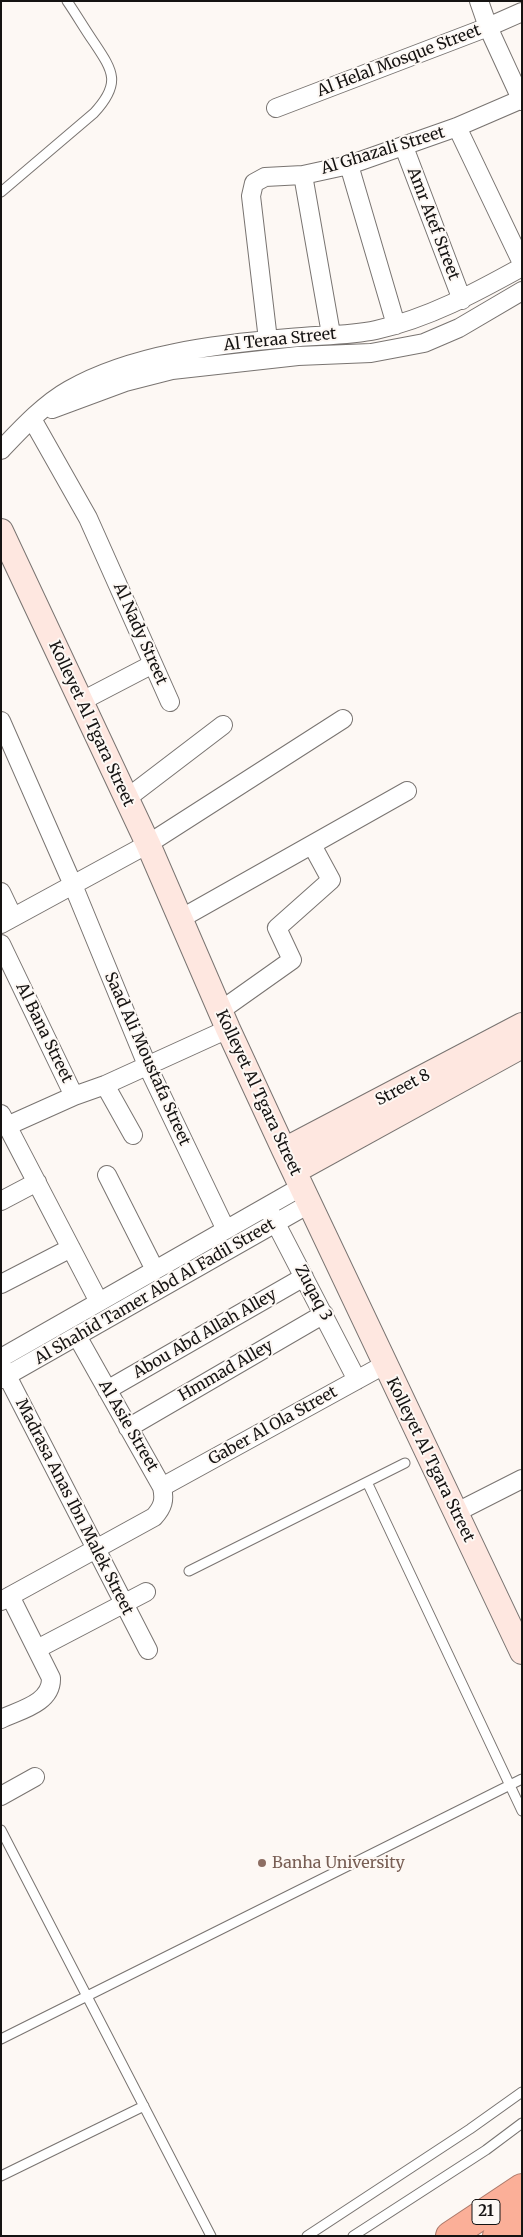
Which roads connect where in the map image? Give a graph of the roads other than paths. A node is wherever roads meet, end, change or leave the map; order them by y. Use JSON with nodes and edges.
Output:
{"nodes":[{"id":1,"x":67,"y":1,"type":"edge"},
{"id":2,"x":479,"y":1,"type":"edge"},
{"id":3,"x":522,"y":12,"type":"edge"},
{"id":4,"x":488,"y":27,"type":"junction"},
{"id":5,"x":521,"y":100,"type":"edge"},
{"id":6,"x":276,"y":108,"type":"dead end"},
{"id":7,"x":457,"y":127,"type":"junction"},
{"id":8,"x":404,"y":147,"type":"junction"},
{"id":9,"x":349,"y":165,"type":"junction"},
{"id":10,"x":303,"y":175,"type":"junction"},
{"id":11,"x":1,"y":192,"type":"edge"},
{"id":12,"x":522,"y":262,"type":"edge"},
{"id":13,"x":522,"y":268,"type":"edge"},
{"id":14,"x":522,"y":291,"type":"edge"},
{"id":15,"x":462,"y":300,"type":"junction"},
{"id":16,"x":396,"y":325,"type":"junction"},
{"id":17,"x":331,"y":334,"type":"junction"},
{"id":18,"x":268,"y":340,"type":"junction"},
{"id":19,"x":36,"y":416,"type":"junction"},
{"id":20,"x":1,"y":450,"type":"edge"},
{"id":21,"x":1,"y":531,"type":"edge"},
{"id":22,"x":153,"y":664,"type":"junction"},
{"id":23,"x":80,"y":702,"type":"junction"},
{"id":24,"x":170,"y":702,"type":"dead end"},
{"id":25,"x":343,"y":719,"type":"dead end"},
{"id":26,"x":1,"y":721,"type":"edge"},
{"id":27,"x":223,"y":725,"type":"dead end"},
{"id":28,"x":407,"y":791,"type":"dead end"},
{"id":29,"x":126,"y":799,"type":"junction"},
{"id":30,"x":148,"y":844,"type":"junction"},
{"id":31,"x":312,"y":845,"type":"junction"},
{"id":32,"x":73,"y":885,"type":"junction"},
{"id":33,"x":1,"y":892,"type":"edge"},
{"id":34,"x":180,"y":919,"type":"junction"},
{"id":35,"x":7,"y":920,"type":"edge"},
{"id":36,"x":1,"y":944,"type":"edge"},
{"id":37,"x":224,"y":1020,"type":"junction"},
{"id":38,"x":522,"y":1025,"type":"edge"},
{"id":39,"x":522,"y":1046,"type":"edge"},
{"id":40,"x":147,"y":1066,"type":"junction"},
{"id":41,"x":105,"y":1085,"type":"junction"},
{"id":42,"x":74,"y":1096,"type":"junction"},
{"id":43,"x":4,"y":1120,"type":"edge"},
{"id":44,"x":133,"y":1135,"type":"dead end"},
{"id":45,"x":284,"y":1150,"type":"junction"},
{"id":46,"x":107,"y":1175,"type":"dead end"},
{"id":47,"x":37,"y":1182,"type":"junction"},
{"id":48,"x":302,"y":1187,"type":"junction"},
{"id":49,"x":1,"y":1201,"type":"edge"},
{"id":50,"x":268,"y":1206,"type":"junction"},
{"id":51,"x":276,"y":1223,"type":"junction"},
{"id":52,"x":226,"y":1230,"type":"junction"},
{"id":53,"x":71,"y":1248,"type":"junction"},
{"id":54,"x":155,"y":1270,"type":"junction"},
{"id":55,"x":304,"y":1277,"type":"junction"},
{"id":56,"x":1,"y":1284,"type":"edge"},
{"id":57,"x":100,"y":1302,"type":"junction"},
{"id":58,"x":324,"y":1314,"type":"junction"},
{"id":59,"x":77,"y":1336,"type":"junction"},
{"id":60,"x":1,"y":1358,"type":"edge"},
{"id":61,"x":384,"y":1365,"type":"junction"},
{"id":62,"x":3,"y":1373,"type":"edge"},
{"id":63,"x":357,"y":1380,"type":"junction"},
{"id":64,"x":107,"y":1390,"type":"junction"},
{"id":65,"x":128,"y":1428,"type":"junction"},
{"id":66,"x":405,"y":1463,"type":"dead end"},
{"id":67,"x":522,"y":1480,"type":"edge"},
{"id":68,"x":367,"y":1482,"type":"junction"},
{"id":69,"x":162,"y":1487,"type":"junction"},
{"id":70,"x":455,"y":1513,"type":"junction"},
{"id":71,"x":96,"y":1549,"type":"junction"},
{"id":72,"x":188,"y":1571,"type":"dead end"},
{"id":73,"x":146,"y":1592,"type":"dead end"},
{"id":74,"x":6,"y":1598,"type":"edge"},
{"id":75,"x":124,"y":1603,"type":"junction"},
{"id":76,"x":37,"y":1649,"type":"junction"},
{"id":77,"x":148,"y":1650,"type":"dead end"},
{"id":78,"x":522,"y":1652,"type":"edge"},
{"id":79,"x":1,"y":1719,"type":"edge"},
{"id":80,"x":35,"y":1777,"type":"dead end"},
{"id":81,"x":522,"y":1779,"type":"edge"},
{"id":82,"x":510,"y":1785,"type":"junction"},
{"id":83,"x":1,"y":1796,"type":"edge"},
{"id":84,"x":522,"y":1811,"type":"edge"},
{"id":85,"x":1,"y":1830,"type":"edge"},
{"id":86,"x":88,"y":1996,"type":"junction"},
{"id":87,"x":1,"y":2038,"type":"edge"},
{"id":88,"x":522,"y":2092,"type":"edge"},
{"id":89,"x":144,"y":2106,"type":"junction"},
{"id":90,"x":522,"y":2123,"type":"edge"},
{"id":91,"x":1,"y":2176,"type":"edge"},
{"id":92,"x":522,"y":2188,"type":"edge"},
{"id":93,"x":522,"y":2219,"type":"edge"},
{"id":94,"x":211,"y":2236,"type":"edge"},
{"id":95,"x":307,"y":2236,"type":"edge"},
{"id":96,"x":353,"y":2236,"type":"edge"},
{"id":97,"x":450,"y":2236,"type":"edge"},
{"id":98,"x":497,"y":2236,"type":"edge"}],
"edges":[{"from":1,"to":11,"type":"lane"},
{"from":2,"to":4,"type":"street"},
{"from":3,"to":4,"type":"street","name":"Al Helal Mosque Street"},
{"from":4,"to":5,"type":"street"},
{"from":4,"to":6,"type":"street","name":"Al Helal Mosque Street"},
{"from":5,"to":7,"type":"street","name":"Al Ghazali Street"},
{"from":7,"to":8,"type":"street","name":"Al Ghazali Street"},
{"from":7,"to":12,"type":"street"},
{"from":8,"to":9,"type":"street","name":"Al Ghazali Street"},
{"from":8,"to":15,"type":"street","name":"Amr Atef Street"},
{"from":9,"to":10,"type":"street","name":"Al Ghazali Street"},
{"from":9,"to":16,"type":"street"},
{"from":10,"to":17,"type":"street"},
{"from":10,"to":18,"type":"street","name":"Al Ghazali Street"},
{"from":13,"to":15,"type":"street","name":"Al Teraa Street"},
{"from":14,"to":19,"type":"street","name":"Al Teraa Street"},
{"from":15,"to":16,"type":"street","name":"Al Teraa Street"},
{"from":16,"to":17,"type":"street","name":"Al Teraa Street"},
{"from":17,"to":18,"type":"street","name":"Al Teraa Street"},
{"from":18,"to":19,"type":"street","name":"Al Teraa Street"},
{"from":19,"to":20,"type":"street","name":"Al Teraa Street"},
{"from":19,"to":22,"type":"street","name":"Al Nady Street"},
{"from":21,"to":23,"type":"street","name":"Kolleyet Al Tgara Street"},
{"from":22,"to":23,"type":"street"},
{"from":22,"to":24,"type":"street","name":"Al Nady Street"},
{"from":23,"to":29,"type":"street","name":"Kolleyet Al Tgara Street"},
{"from":25,"to":30,"type":"street"},
{"from":26,"to":32,"type":"street","name":"Saad Ali Moustafa Street"},
{"from":27,"to":29,"type":"street"},
{"from":28,"to":31,"type":"street"},
{"from":29,"to":30,"type":"street","name":"Kolleyet Al Tgara Street"},
{"from":30,"to":32,"type":"street"},
{"from":30,"to":34,"type":"street","name":"Kolleyet Al Tgara Street"},
{"from":31,"to":34,"type":"street"},
{"from":31,"to":37,"type":"street"},
{"from":32,"to":35,"type":"street"},
{"from":32,"to":40,"type":"street","name":"Saad Ali Moustafa Street"},
{"from":33,"to":35,"type":"street"},
{"from":34,"to":37,"type":"street","name":"Kolleyet Al Tgara Street"},
{"from":36,"to":42,"type":"street","name":"Al Bana Street"},
{"from":37,"to":40,"type":"street"},
{"from":37,"to":45,"type":"street","name":"Kolleyet Al Tgara Street"},
{"from":38,"to":45,"type":"street","name":"Street 8"},
{"from":39,"to":48,"type":"street","name":"Street 8"},
{"from":40,"to":41,"type":"street"},
{"from":40,"to":52,"type":"street","name":"Saad Ali Moustafa Street"},
{"from":41,"to":42,"type":"street"},
{"from":41,"to":44,"type":"street"},
{"from":42,"to":43,"type":"street"},
{"from":43,"to":47,"type":"street"},
{"from":45,"to":48,"type":"street","name":"Kolleyet Al Tgara Street"},
{"from":46,"to":54,"type":"street"},
{"from":47,"to":49,"type":"street"},
{"from":47,"to":53,"type":"street"},
{"from":48,"to":50,"type":"street","name":"Al Shahid Tamer Abd Al Fadil Street"},
{"from":48,"to":51,"type":"street","name":"Al Shahid Tamer Abd Al Fadil Street"},
{"from":48,"to":61,"type":"street","name":"Kolleyet Al Tgara Street"},
{"from":50,"to":51,"type":"street","name":"Zuqaq 3"},
{"from":50,"to":52,"type":"street","name":"Al Shahid Tamer Abd Al Fadil Street"},
{"from":51,"to":55,"type":"street","name":"Zuqaq 3"},
{"from":51,"to":59,"type":"street","name":"Al Shahid Tamer Abd Al Fadil Street"},
{"from":52,"to":54,"type":"street","name":"Al Shahid Tamer Abd Al Fadil Street"},
{"from":53,"to":56,"type":"street"},
{"from":53,"to":57,"type":"street"},
{"from":54,"to":57,"type":"street","name":"Al Shahid Tamer Abd Al Fadil Street"},
{"from":55,"to":58,"type":"street","name":"Zuqaq 3"},
{"from":55,"to":64,"type":"street","name":"Abou Abd Allah Alley"},
{"from":57,"to":60,"type":"street","name":"Al Shahid Tamer Abd Al Fadil Street"},
{"from":58,"to":63,"type":"street","name":"Zuqaq 3"},
{"from":58,"to":65,"type":"street","name":"Hmmad Alley"},
{"from":59,"to":62,"type":"street","name":"Al Shahid Tamer Abd Al Fadil Street"},
{"from":59,"to":64,"type":"street","name":"Al Asie Street"},
{"from":61,"to":63,"type":"street","name":"Gaber Al Ola Street"},
{"from":61,"to":70,"type":"street","name":"Kolleyet Al Tgara Street"},
{"from":62,"to":71,"type":"street","name":"Madrasa Anas Ibn Malek Street"},
{"from":63,"to":69,"type":"street","name":"Gaber Al Ola Street"},
{"from":64,"to":65,"type":"street","name":"Al Asie Street"},
{"from":65,"to":69,"type":"street","name":"Al Asie Street"},
{"from":66,"to":68,"type":"lane"},
{"from":67,"to":70,"type":"street"},
{"from":68,"to":72,"type":"lane"},
{"from":68,"to":82,"type":"lane"},
{"from":69,"to":71,"type":"street","name":"Al Asie Street"},
{"from":70,"to":78,"type":"street","name":"Kolleyet Al Tgara Street"},
{"from":71,"to":74,"type":"street"},
{"from":71,"to":75,"type":"street","name":"Madrasa Anas Ibn Malek Street"},
{"from":73,"to":75,"type":"street"},
{"from":74,"to":76,"type":"street"},
{"from":75,"to":76,"type":"street"},
{"from":75,"to":77,"type":"street","name":"Madrasa Anas Ibn Malek Street"},
{"from":76,"to":79,"type":"street"},
{"from":80,"to":83,"type":"street"},
{"from":81,"to":82,"type":"lane"},
{"from":82,"to":84,"type":"lane"},
{"from":82,"to":86,"type":"lane"},
{"from":85,"to":86,"type":"lane"},
{"from":86,"to":87,"type":"lane"},
{"from":86,"to":89,"type":"lane"},
{"from":88,"to":95,"type":"lane"},
{"from":89,"to":91,"type":"lane"},
{"from":89,"to":94,"type":"lane"},
{"from":90,"to":96,"type":"lane"},
{"from":92,"to":97,"type":"highway","number":"21"},
{"from":93,"to":98,"type":"highway","number":"21"}]}
